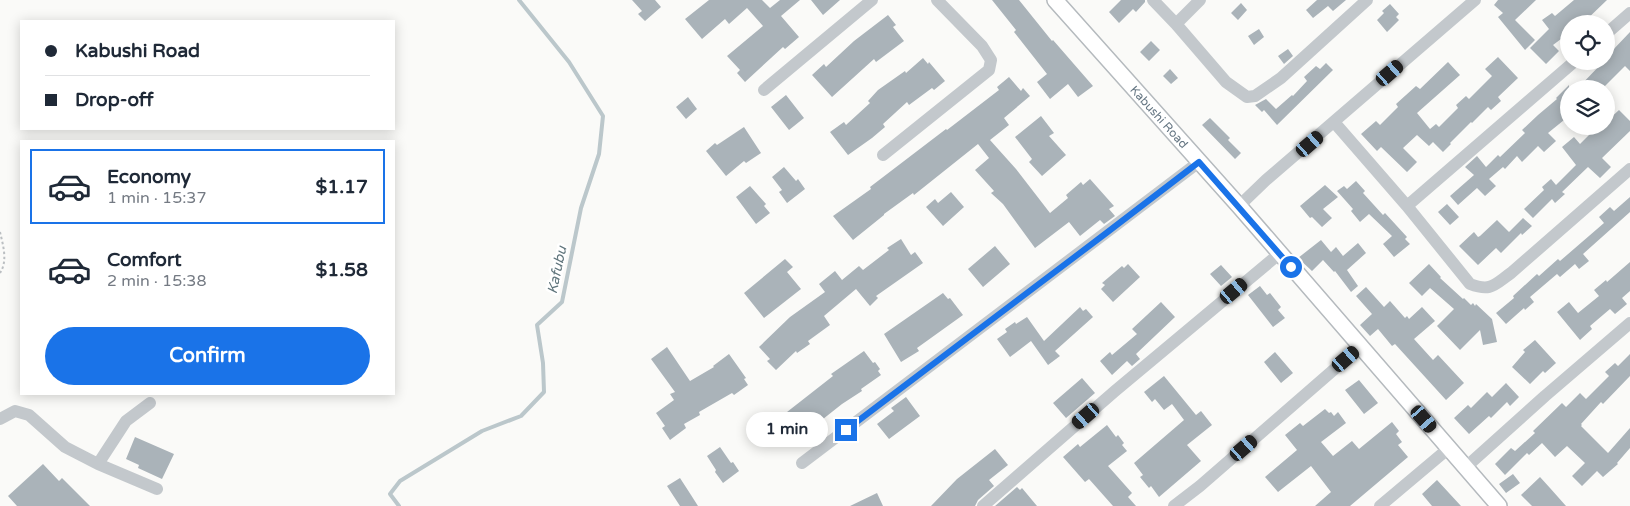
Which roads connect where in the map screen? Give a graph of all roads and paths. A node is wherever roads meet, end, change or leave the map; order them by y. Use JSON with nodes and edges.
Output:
{"nodes":[{"id":1,"x":872,"y":0,"type":"edge"},
{"id":2,"x":937,"y":0,"type":"edge"},
{"id":3,"x":1055,"y":0,"type":"edge"},
{"id":4,"x":1153,"y":0,"type":"edge"},
{"id":5,"x":1200,"y":0,"type":"edge"},
{"id":6,"x":1367,"y":0,"type":"edge"},
{"id":7,"x":1475,"y":0,"type":"edge"},
{"id":8,"x":1630,"y":13,"type":"edge"},
{"id":9,"x":1176,"y":24,"type":"junction"},
{"id":10,"x":1615,"y":26,"type":"edge"},
{"id":11,"x":1565,"y":70,"type":"edge"},
{"id":12,"x":764,"y":90,"type":"dead end"},
{"id":13,"x":1334,"y":122,"type":"junction"},
{"id":14,"x":883,"y":155,"type":"dead end"},
{"id":15,"x":1199,"y":162,"type":"junction"},
{"id":16,"x":1630,"y":169,"type":"edge"},
{"id":17,"x":1238,"y":206,"type":"junction"},
{"id":18,"x":1407,"y":206,"type":"junction"},
{"id":19,"x":0,"y":232,"type":"edge"},
{"id":20,"x":1279,"y":254,"type":"junction"},
{"id":21,"x":0,"y":273,"type":"edge"},
{"id":22,"x":1630,"y":323,"type":"edge"},
{"id":23,"x":1361,"y":346,"type":"junction"},
{"id":24,"x":150,"y":403,"type":"dead end"},
{"id":25,"x":0,"y":419,"type":"edge"},
{"id":26,"x":1449,"y":448,"type":"junction"},
{"id":27,"x":802,"y":463,"type":"dead end"},
{"id":28,"x":98,"y":464,"type":"junction"},
{"id":29,"x":1466,"y":467,"type":"junction"},
{"id":30,"x":157,"y":490,"type":"dead end"},
{"id":31,"x":983,"y":506,"type":"edge"},
{"id":32,"x":1174,"y":506,"type":"edge"},
{"id":33,"x":1380,"y":506,"type":"edge"},
{"id":34,"x":1499,"y":506,"type":"edge"}],
"edges":[{"from":1,"to":12,"type":"street"},
{"from":2,"to":14,"type":"street"},
{"from":3,"to":15,"type":"main road","name":"Kabushi Road"},
{"from":4,"to":9,"type":"street"},
{"from":5,"to":9,"type":"street"},
{"from":6,"to":9,"type":"street"},
{"from":7,"to":13,"type":"street"},
{"from":8,"to":10,"type":"street"},
{"from":11,"to":18,"type":"street"},
{"from":13,"to":17,"type":"street"},
{"from":13,"to":18,"type":"street"},
{"from":15,"to":17,"type":"main road","name":"Kabushi Road"},
{"from":15,"to":27,"type":"street"},
{"from":16,"to":18,"type":"street"},
{"from":17,"to":20,"type":"main road","name":"Kabushi Road"},
{"from":19,"to":21,"type":"path"},
{"from":20,"to":23,"type":"main road","name":"Kabushi Road"},
{"from":20,"to":31,"type":"street"},
{"from":22,"to":29,"type":"street"},
{"from":23,"to":26,"type":"main road","name":"Kabushi Road"},
{"from":23,"to":32,"type":"street"},
{"from":24,"to":28,"type":"street"},
{"from":25,"to":28,"type":"street"},
{"from":26,"to":29,"type":"main road","name":"Kabushi Road"},
{"from":26,"to":33,"type":"street"},
{"from":28,"to":30,"type":"street"},
{"from":29,"to":34,"type":"main road","name":"Kabushi Road"}]}
